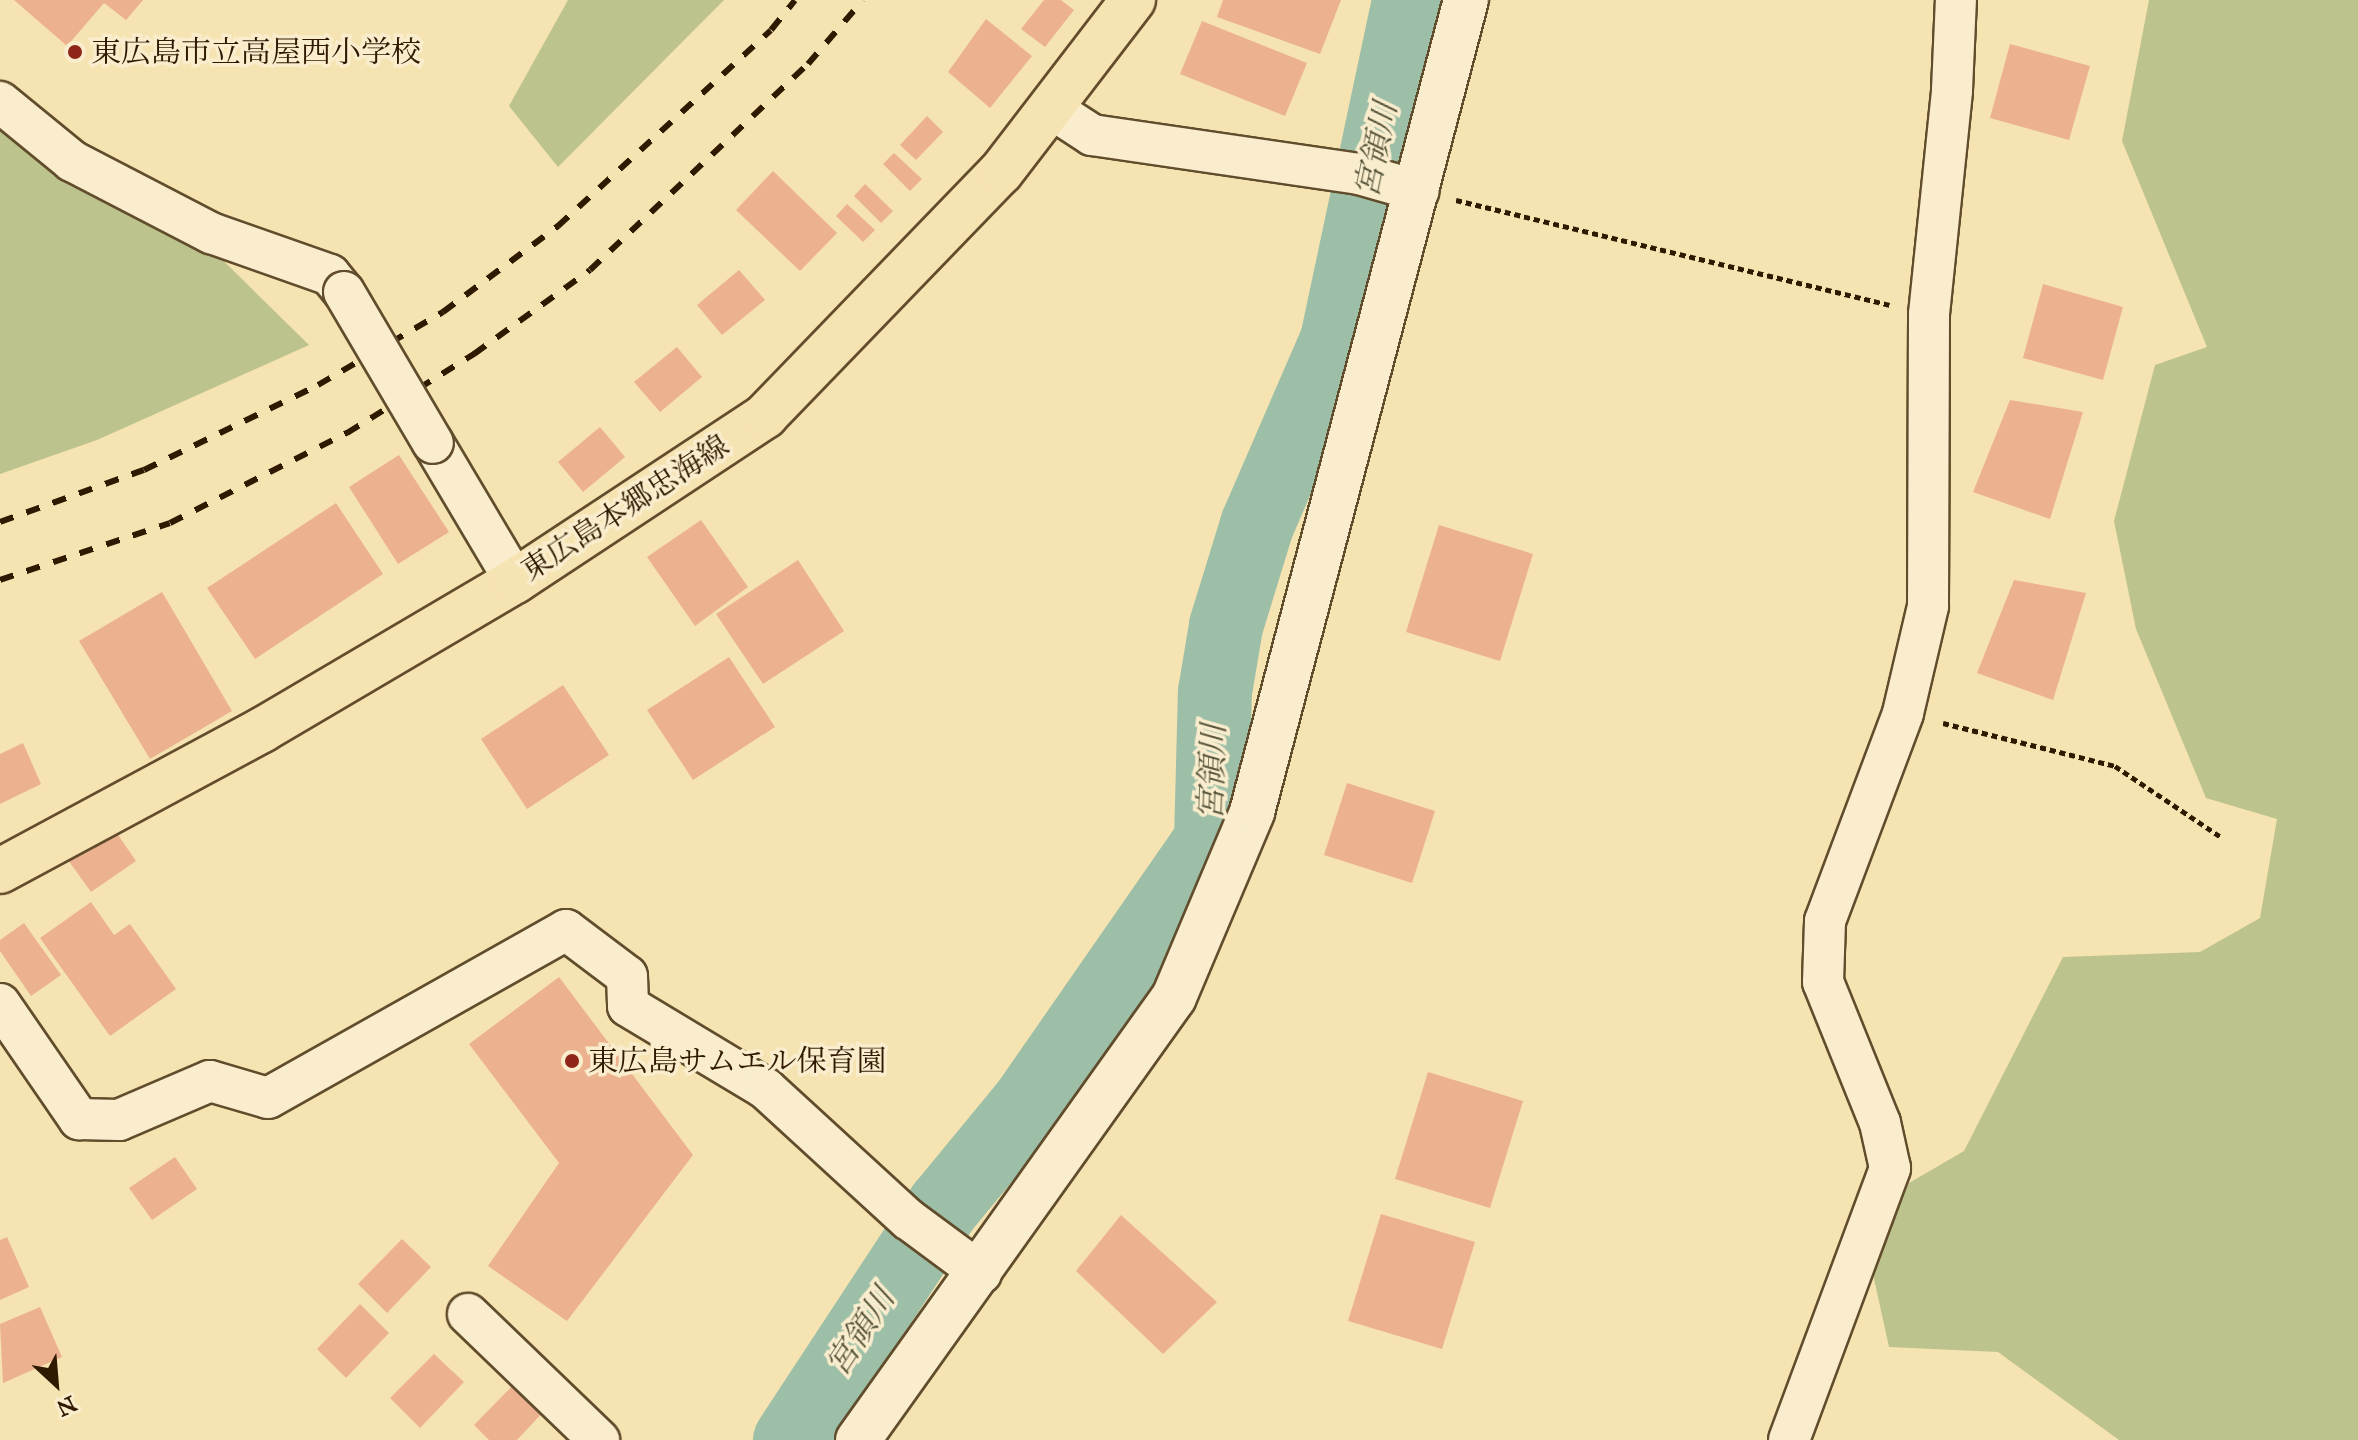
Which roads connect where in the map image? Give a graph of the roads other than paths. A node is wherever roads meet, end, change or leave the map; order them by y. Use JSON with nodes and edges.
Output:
{"nodes":[{"id":1,"x":1133,"y":0,"type":"edge"},
{"id":2,"x":1466,"y":0,"type":"edge"},
{"id":3,"x":1956,"y":0,"type":"edge"},
{"id":4,"x":0,"y":102,"type":"edge"},
{"id":5,"x":1052,"y":109,"type":"junction"},
{"id":6,"x":1389,"y":183,"type":"junction"},
{"id":7,"x":515,"y":581,"type":"junction"},
{"id":8,"x":0,"y":871,"type":"edge"},
{"id":9,"x":0,"y":1004,"type":"edge"},
{"id":10,"x":966,"y":1262,"type":"junction"},
{"id":11,"x":468,"y":1314,"type":"dead end"},
{"id":12,"x":599,"y":1440,"type":"edge"},
{"id":13,"x":858,"y":1440,"type":"edge"},
{"id":14,"x":1789,"y":1440,"type":"edge"}],
"edges":[{"from":1,"to":5,"type":"main road","name":"東広島本郷忠海線"},
{"from":2,"to":6,"type":"street"},
{"from":3,"to":14,"type":"street"},
{"from":4,"to":7,"type":"street","bridge":true},
{"from":5,"to":6,"type":"street"},
{"from":5,"to":7,"type":"main road","name":"東広島本郷忠海線"},
{"from":6,"to":10,"type":"street"},
{"from":7,"to":8,"type":"main road","name":"東広島本郷忠海線"},
{"from":9,"to":10,"type":"street"},
{"from":10,"to":13,"type":"street"},
{"from":11,"to":12,"type":"street"}]}
